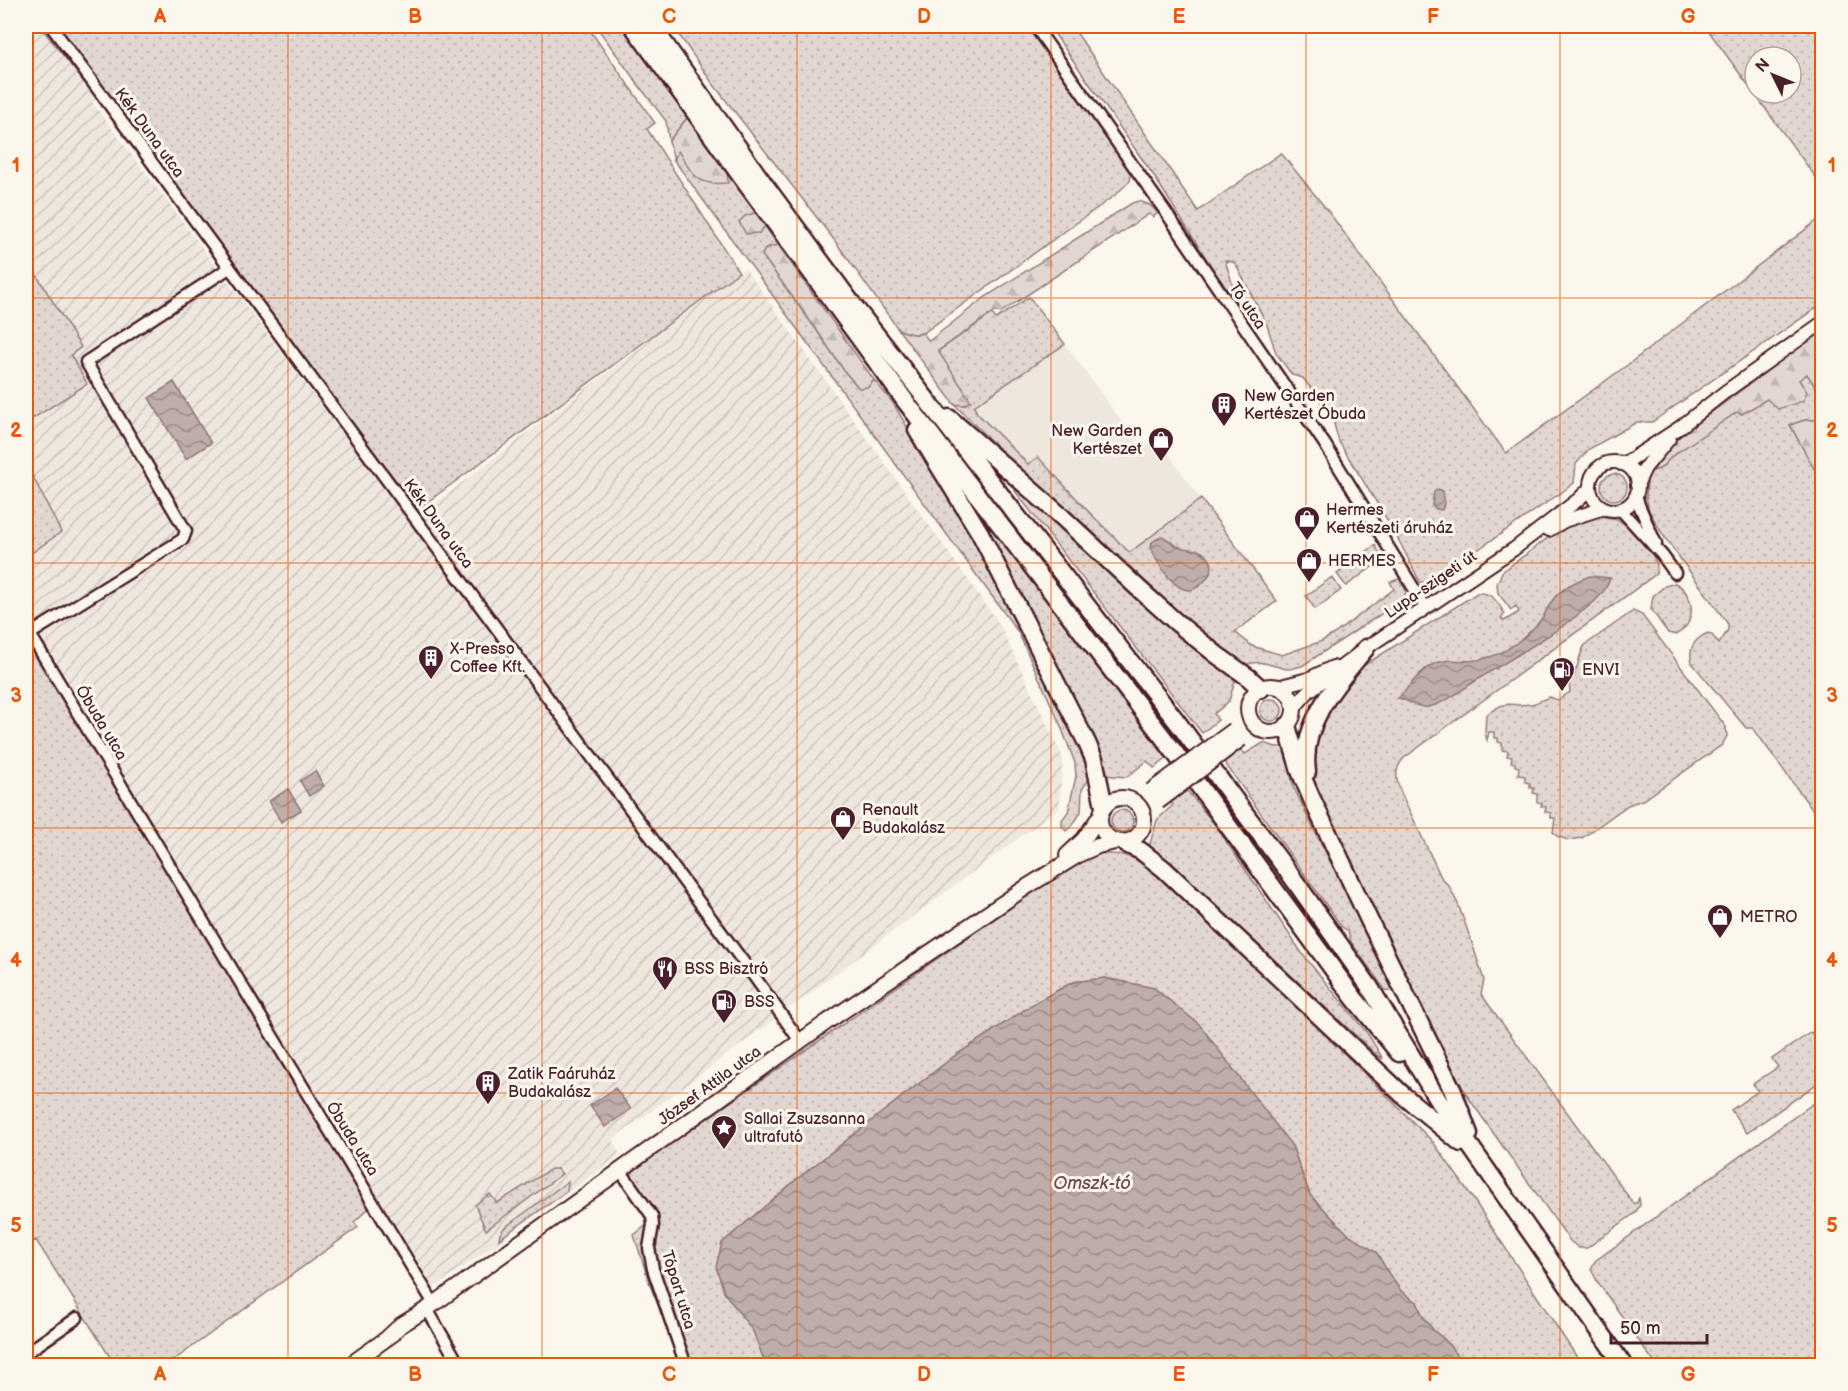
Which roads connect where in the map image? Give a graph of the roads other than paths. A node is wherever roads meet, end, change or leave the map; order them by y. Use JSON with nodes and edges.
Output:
{"nodes":[{"id":1,"x":51,"y":26,"type":"edge"},
{"id":2,"x":633,"y":26,"type":"edge"},
{"id":3,"x":652,"y":26,"type":"edge"},
{"id":4,"x":1035,"y":26,"type":"edge"},
{"id":5,"x":229,"y":268,"type":"junction"},
{"id":6,"x":1822,"y":323,"type":"edge"},
{"id":7,"x":922,"y":395,"type":"junction"},
{"id":8,"x":906,"y":402,"type":"junction"},
{"id":9,"x":1679,"y":428,"type":"junction"},
{"id":10,"x":1621,"y":464,"type":"junction"},
{"id":11,"x":1590,"y":488,"type":"junction"},
{"id":12,"x":1637,"y":489,"type":"junction"},
{"id":13,"x":1604,"y":508,"type":"junction"},
{"id":14,"x":1620,"y":509,"type":"junction"},
{"id":15,"x":1514,"y":549,"type":"junction"},
{"id":16,"x":1662,"y":555,"type":"junction"},
{"id":17,"x":1675,"y":573,"type":"dead end"},
{"id":18,"x":1426,"y":608,"type":"junction"},
{"id":19,"x":1366,"y":648,"type":"junction"},
{"id":20,"x":1269,"y":688,"type":"junction"},
{"id":21,"x":1294,"y":708,"type":"junction"},
{"id":22,"x":1248,"y":713,"type":"junction"},
{"id":23,"x":1287,"y":726,"type":"junction"},
{"id":24,"x":1260,"y":730,"type":"junction"},
{"id":25,"x":1237,"y":734,"type":"junction"},
{"id":26,"x":1154,"y":796,"type":"junction"},
{"id":27,"x":1311,"y":796,"type":"junction"},
{"id":28,"x":1131,"y":800,"type":"junction"},
{"id":29,"x":1102,"y":811,"type":"junction"},
{"id":30,"x":1144,"y":819,"type":"junction"},
{"id":31,"x":1119,"y":842,"type":"junction"},
{"id":32,"x":1028,"y":886,"type":"junction"},
{"id":33,"x":800,"y":1041,"type":"junction"},
{"id":34,"x":1438,"y":1100,"type":"junction"},
{"id":35,"x":1478,"y":1157,"type":"junction"},
{"id":36,"x":620,"y":1170,"type":"junction"},
{"id":37,"x":430,"y":1306,"type":"junction"},
{"id":38,"x":77,"y":1318,"type":"dead end"},
{"id":39,"x":26,"y":1353,"type":"edge"},
{"id":40,"x":683,"y":1357,"type":"dead end"},
{"id":41,"x":348,"y":1365,"type":"edge"},
{"id":42,"x":460,"y":1365,"type":"edge"},
{"id":43,"x":1624,"y":1365,"type":"edge"}],
"edges":[{"from":1,"to":5,"type":"street","name":"Kék Duna utca"},
{"from":2,"to":8,"type":"main road"},
{"from":3,"to":7,"type":"main road"},
{"from":4,"to":18,"type":"street","name":"Tó utca"},
{"from":5,"to":33,"type":"street","name":"Kék Duna utca"},
{"from":5,"to":37,"type":"street","name":"Óbuda utca"},
{"from":6,"to":9,"type":"street","name":"Lupa-szigeti út"},
{"from":7,"to":20,"type":"main road"},
{"from":7,"to":34,"type":"main road"},
{"from":8,"to":29,"type":"main road"},
{"from":8,"to":34,"type":"main road"},
{"from":9,"to":10,"type":"street","name":"Lupa-szigeti út"},
{"from":9,"to":12,"type":"street","name":"Lupa-szigeti út"},
{"from":10,"to":11,"type":"street","name":"Lupa-szigeti út"},
{"from":10,"to":12,"type":"street"},
{"from":11,"to":13,"type":"street"},
{"from":11,"to":15,"type":"street","name":"Lupa-szigeti út"},
{"from":12,"to":14,"type":"street","name":"Lupa-szigeti út"},
{"from":12,"to":16,"type":"street"},
{"from":13,"to":14,"type":"street","name":"Lupa-szigeti út"},
{"from":13,"to":15,"type":"street","name":"Lupa-szigeti út"},
{"from":14,"to":16,"type":"street"},
{"from":15,"to":18,"type":"street","name":"Lupa-szigeti út"},
{"from":16,"to":17,"type":"street"},
{"from":18,"to":19,"type":"street","name":"Lupa-szigeti út"},
{"from":19,"to":20,"type":"street","name":"Lupa-szigeti út"},
{"from":19,"to":21,"type":"street","name":"Lupa-szigeti út"},
{"from":19,"to":27,"type":"main road"},
{"from":20,"to":21,"type":"main road"},
{"from":20,"to":22,"type":"main road"},
{"from":21,"to":23,"type":"main road"},
{"from":22,"to":24,"type":"main road"},
{"from":22,"to":25,"type":"main road"},
{"from":23,"to":24,"type":"main road"},
{"from":23,"to":27,"type":"main road"},
{"from":24,"to":25,"type":"main road"},
{"from":25,"to":26,"type":"main road","bridge":true},
{"from":26,"to":28,"type":"main road"},
{"from":26,"to":30,"type":"main road"},
{"from":27,"to":35,"type":"main road"},
{"from":28,"to":29,"type":"main road"},
{"from":28,"to":30,"type":"main road"},
{"from":29,"to":31,"type":"main road"},
{"from":29,"to":32,"type":"main road","name":"József Attila utca"},
{"from":30,"to":31,"type":"main road"},
{"from":31,"to":32,"type":"main road","name":"József Attila utca"},
{"from":31,"to":35,"type":"main road"},
{"from":32,"to":33,"type":"main road","name":"József Attila utca"},
{"from":33,"to":36,"type":"main road","name":"József Attila utca"},
{"from":34,"to":35,"type":"main road"},
{"from":35,"to":43,"type":"main road"},
{"from":36,"to":37,"type":"main road","name":"József Attila utca"},
{"from":36,"to":40,"type":"street","name":"Tópart utca"},
{"from":37,"to":41,"type":"main road","name":"József Attila utca"},
{"from":37,"to":42,"type":"street"},
{"from":38,"to":39,"type":"street"}]}
